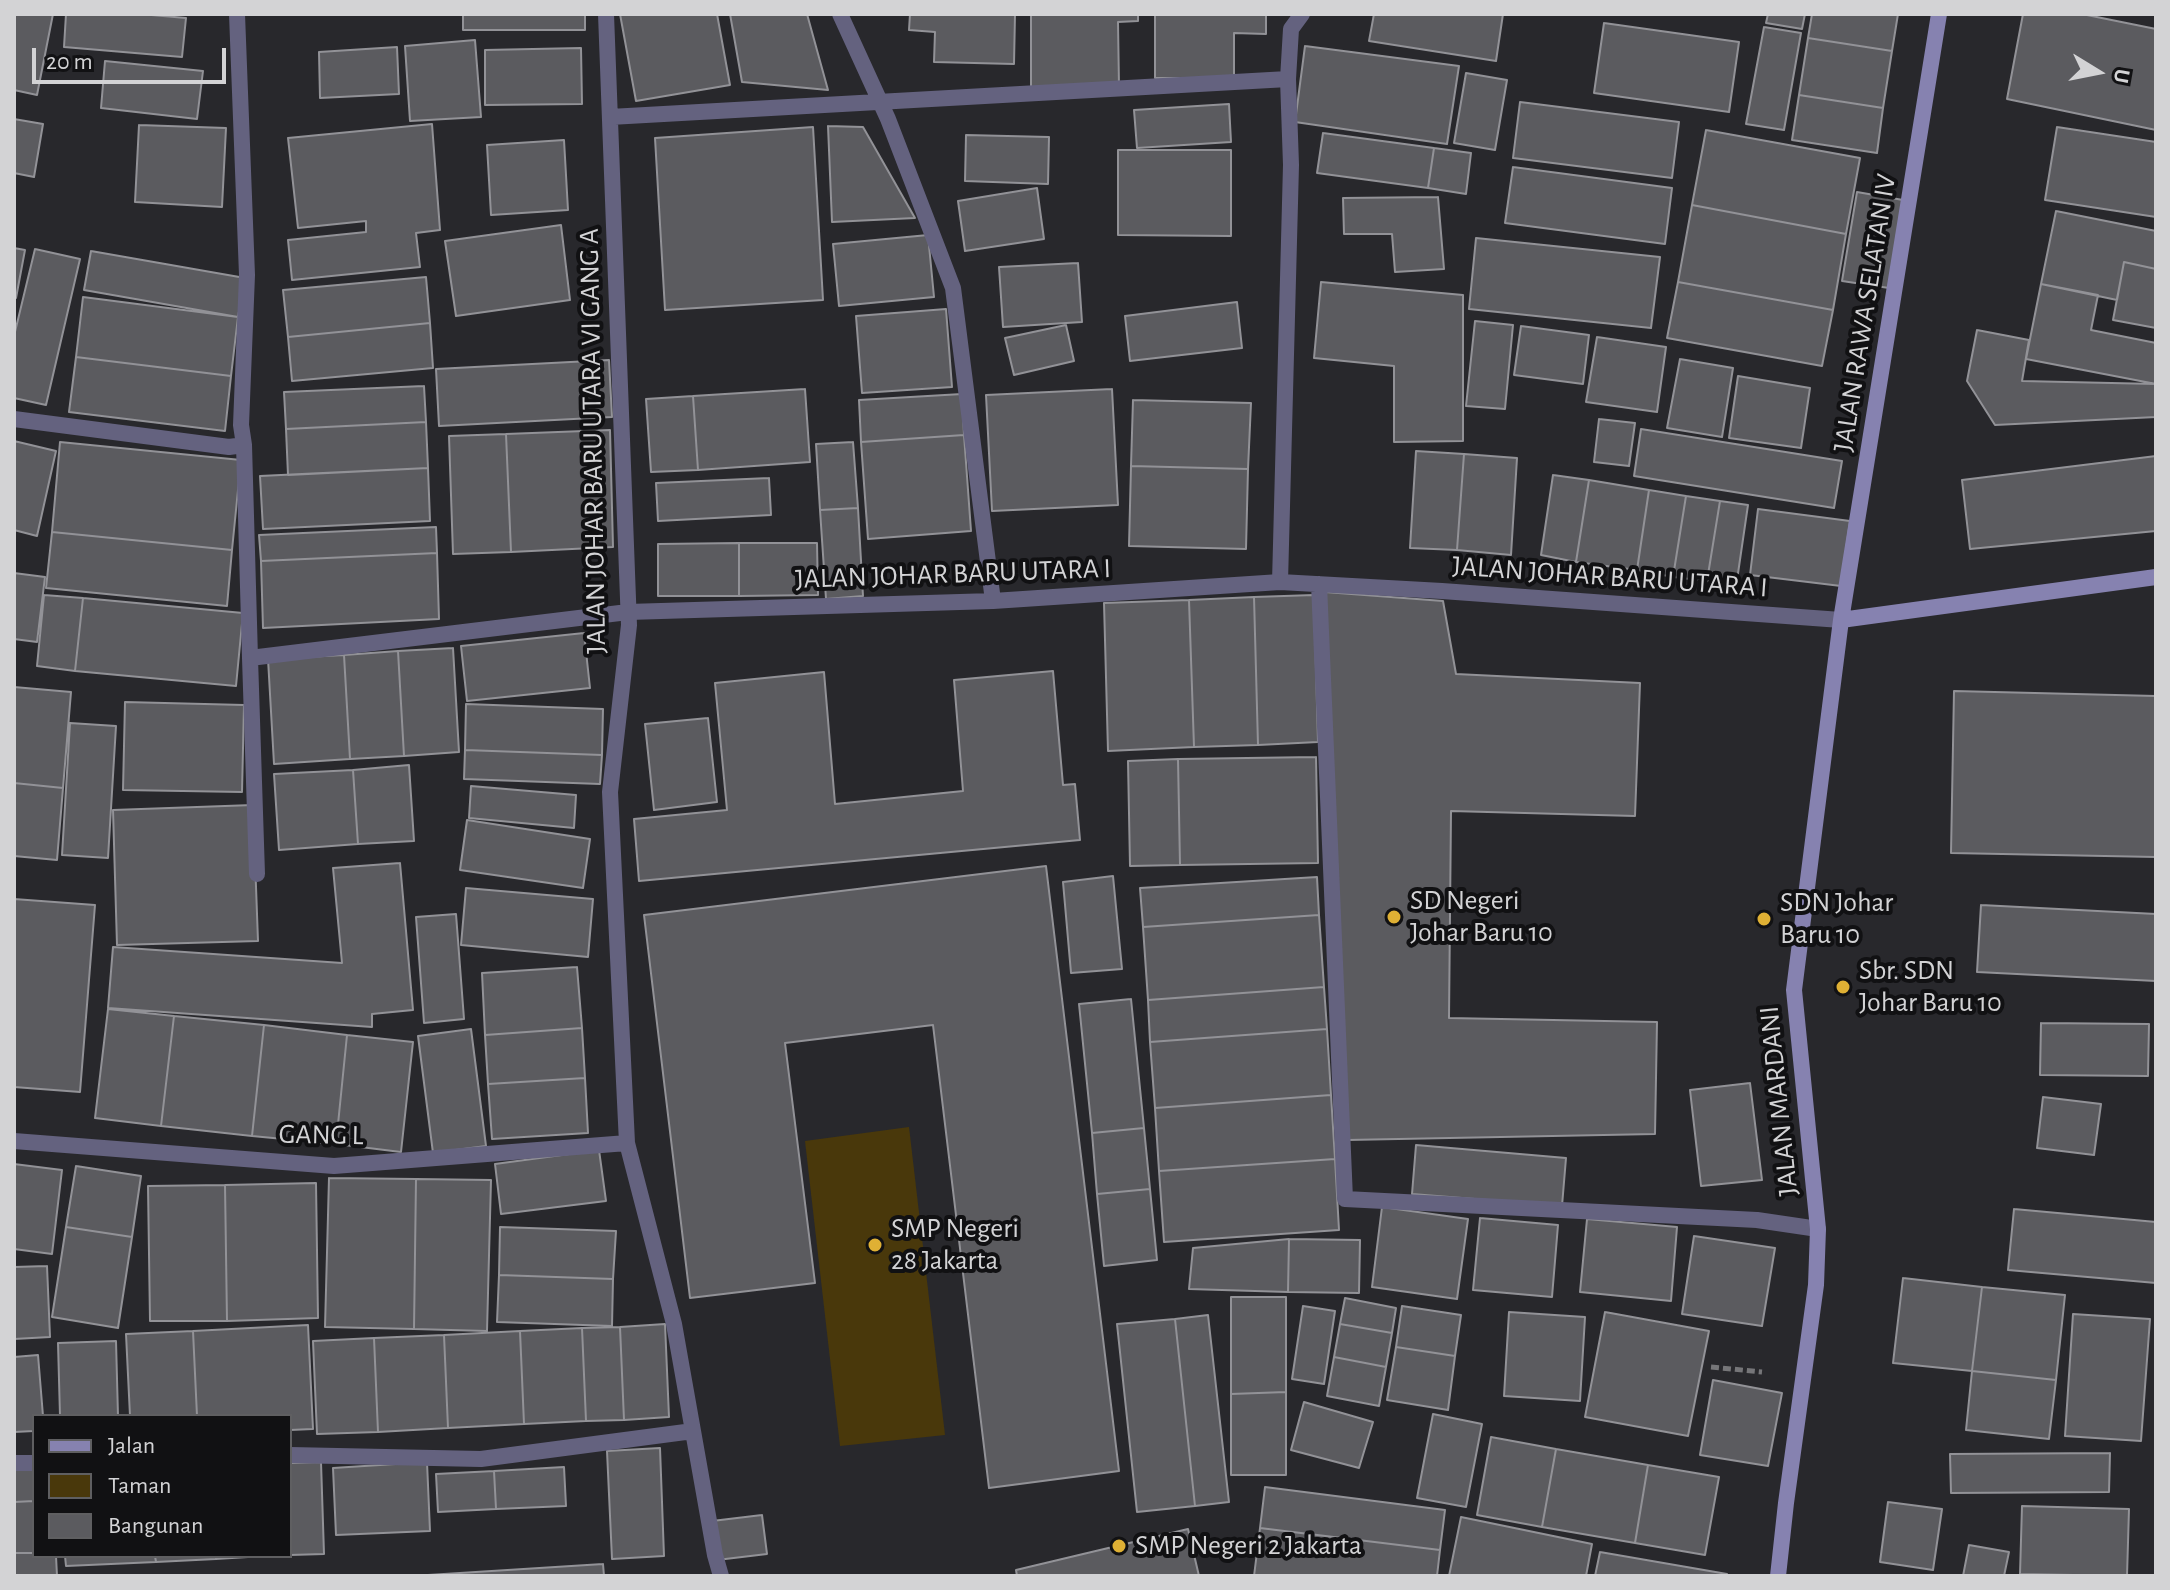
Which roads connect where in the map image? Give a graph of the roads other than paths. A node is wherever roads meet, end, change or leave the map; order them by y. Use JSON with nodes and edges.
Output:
{"nodes":[{"id":1,"x":237,"y":14,"type":"edge"},
{"id":2,"x":606,"y":14,"type":"edge"},
{"id":3,"x":840,"y":14,"type":"edge"},
{"id":4,"x":1302,"y":14,"type":"edge"},
{"id":5,"x":1939,"y":14,"type":"edge"},
{"id":6,"x":1288,"y":79,"type":"junction"},
{"id":7,"x":880,"y":101,"type":"junction"},
{"id":8,"x":610,"y":117,"type":"junction"},
{"id":9,"x":14,"y":419,"type":"edge"},
{"id":10,"x":244,"y":445,"type":"junction"},
{"id":11,"x":2156,"y":577,"type":"edge"},
{"id":12,"x":1280,"y":582,"type":"junction"},
{"id":13,"x":1319,"y":584,"type":"junction"},
{"id":14,"x":993,"y":601,"type":"junction"},
{"id":15,"x":628,"y":612,"type":"junction"},
{"id":16,"x":1841,"y":620,"type":"junction"},
{"id":17,"x":250,"y":658,"type":"junction"},
{"id":18,"x":257,"y":874,"type":"dead end"},
{"id":19,"x":14,"y":1141,"type":"edge"},
{"id":20,"x":627,"y":1143,"type":"junction"},
{"id":21,"x":1818,"y":1229,"type":"junction"},
{"id":22,"x":693,"y":1431,"type":"junction"},
{"id":23,"x":292,"y":1455,"type":"edge"},
{"id":24,"x":721,"y":1576,"type":"edge"},
{"id":25,"x":1778,"y":1576,"type":"edge"}],
"edges":[{"from":1,"to":10,"type":"street"},
{"from":2,"to":8,"type":"street","name":"JALAN JOHAR BARU UTARA VI GANG A"},
{"from":3,"to":7,"type":"street"},
{"from":4,"to":6,"type":"street"},
{"from":5,"to":16,"type":"street","name":"JALAN RAWA SELATAN IV"},
{"from":6,"to":7,"type":"street"},
{"from":6,"to":12,"type":"street"},
{"from":7,"to":8,"type":"street"},
{"from":7,"to":14,"type":"street"},
{"from":8,"to":15,"type":"street","name":"JALAN JOHAR BARU UTARA VI GANG A"},
{"from":9,"to":10,"type":"street"},
{"from":10,"to":17,"type":"street"},
{"from":11,"to":16,"type":"street"},
{"from":12,"to":13,"type":"street","name":"JALAN JOHAR BARU UTARA I"},
{"from":12,"to":14,"type":"street","name":"JALAN JOHAR BARU UTARA I"},
{"from":13,"to":16,"type":"street","name":"JALAN JOHAR BARU UTARA I"},
{"from":13,"to":21,"type":"street"},
{"from":14,"to":15,"type":"street","name":"JALAN JOHAR BARU UTARA I"},
{"from":15,"to":17,"type":"street","name":"JALAN JOHAR BARU UTARA I"},
{"from":15,"to":20,"type":"street","name":"JALAN JOHAR BARU UTARA VI GANG A"},
{"from":16,"to":21,"type":"street","name":"JALAN MARDANI"},
{"from":17,"to":18,"type":"street"},
{"from":19,"to":20,"type":"street","name":"GANG L"},
{"from":20,"to":22,"type":"street","name":"JALAN JOHAR BARU UTARA VI GANG A"},
{"from":21,"to":25,"type":"street","name":"JALAN MARDANI"},
{"from":22,"to":23,"type":"street"},
{"from":22,"to":24,"type":"street","name":"JALAN JOHAR BARU UTARA VI GANG A"}]}
